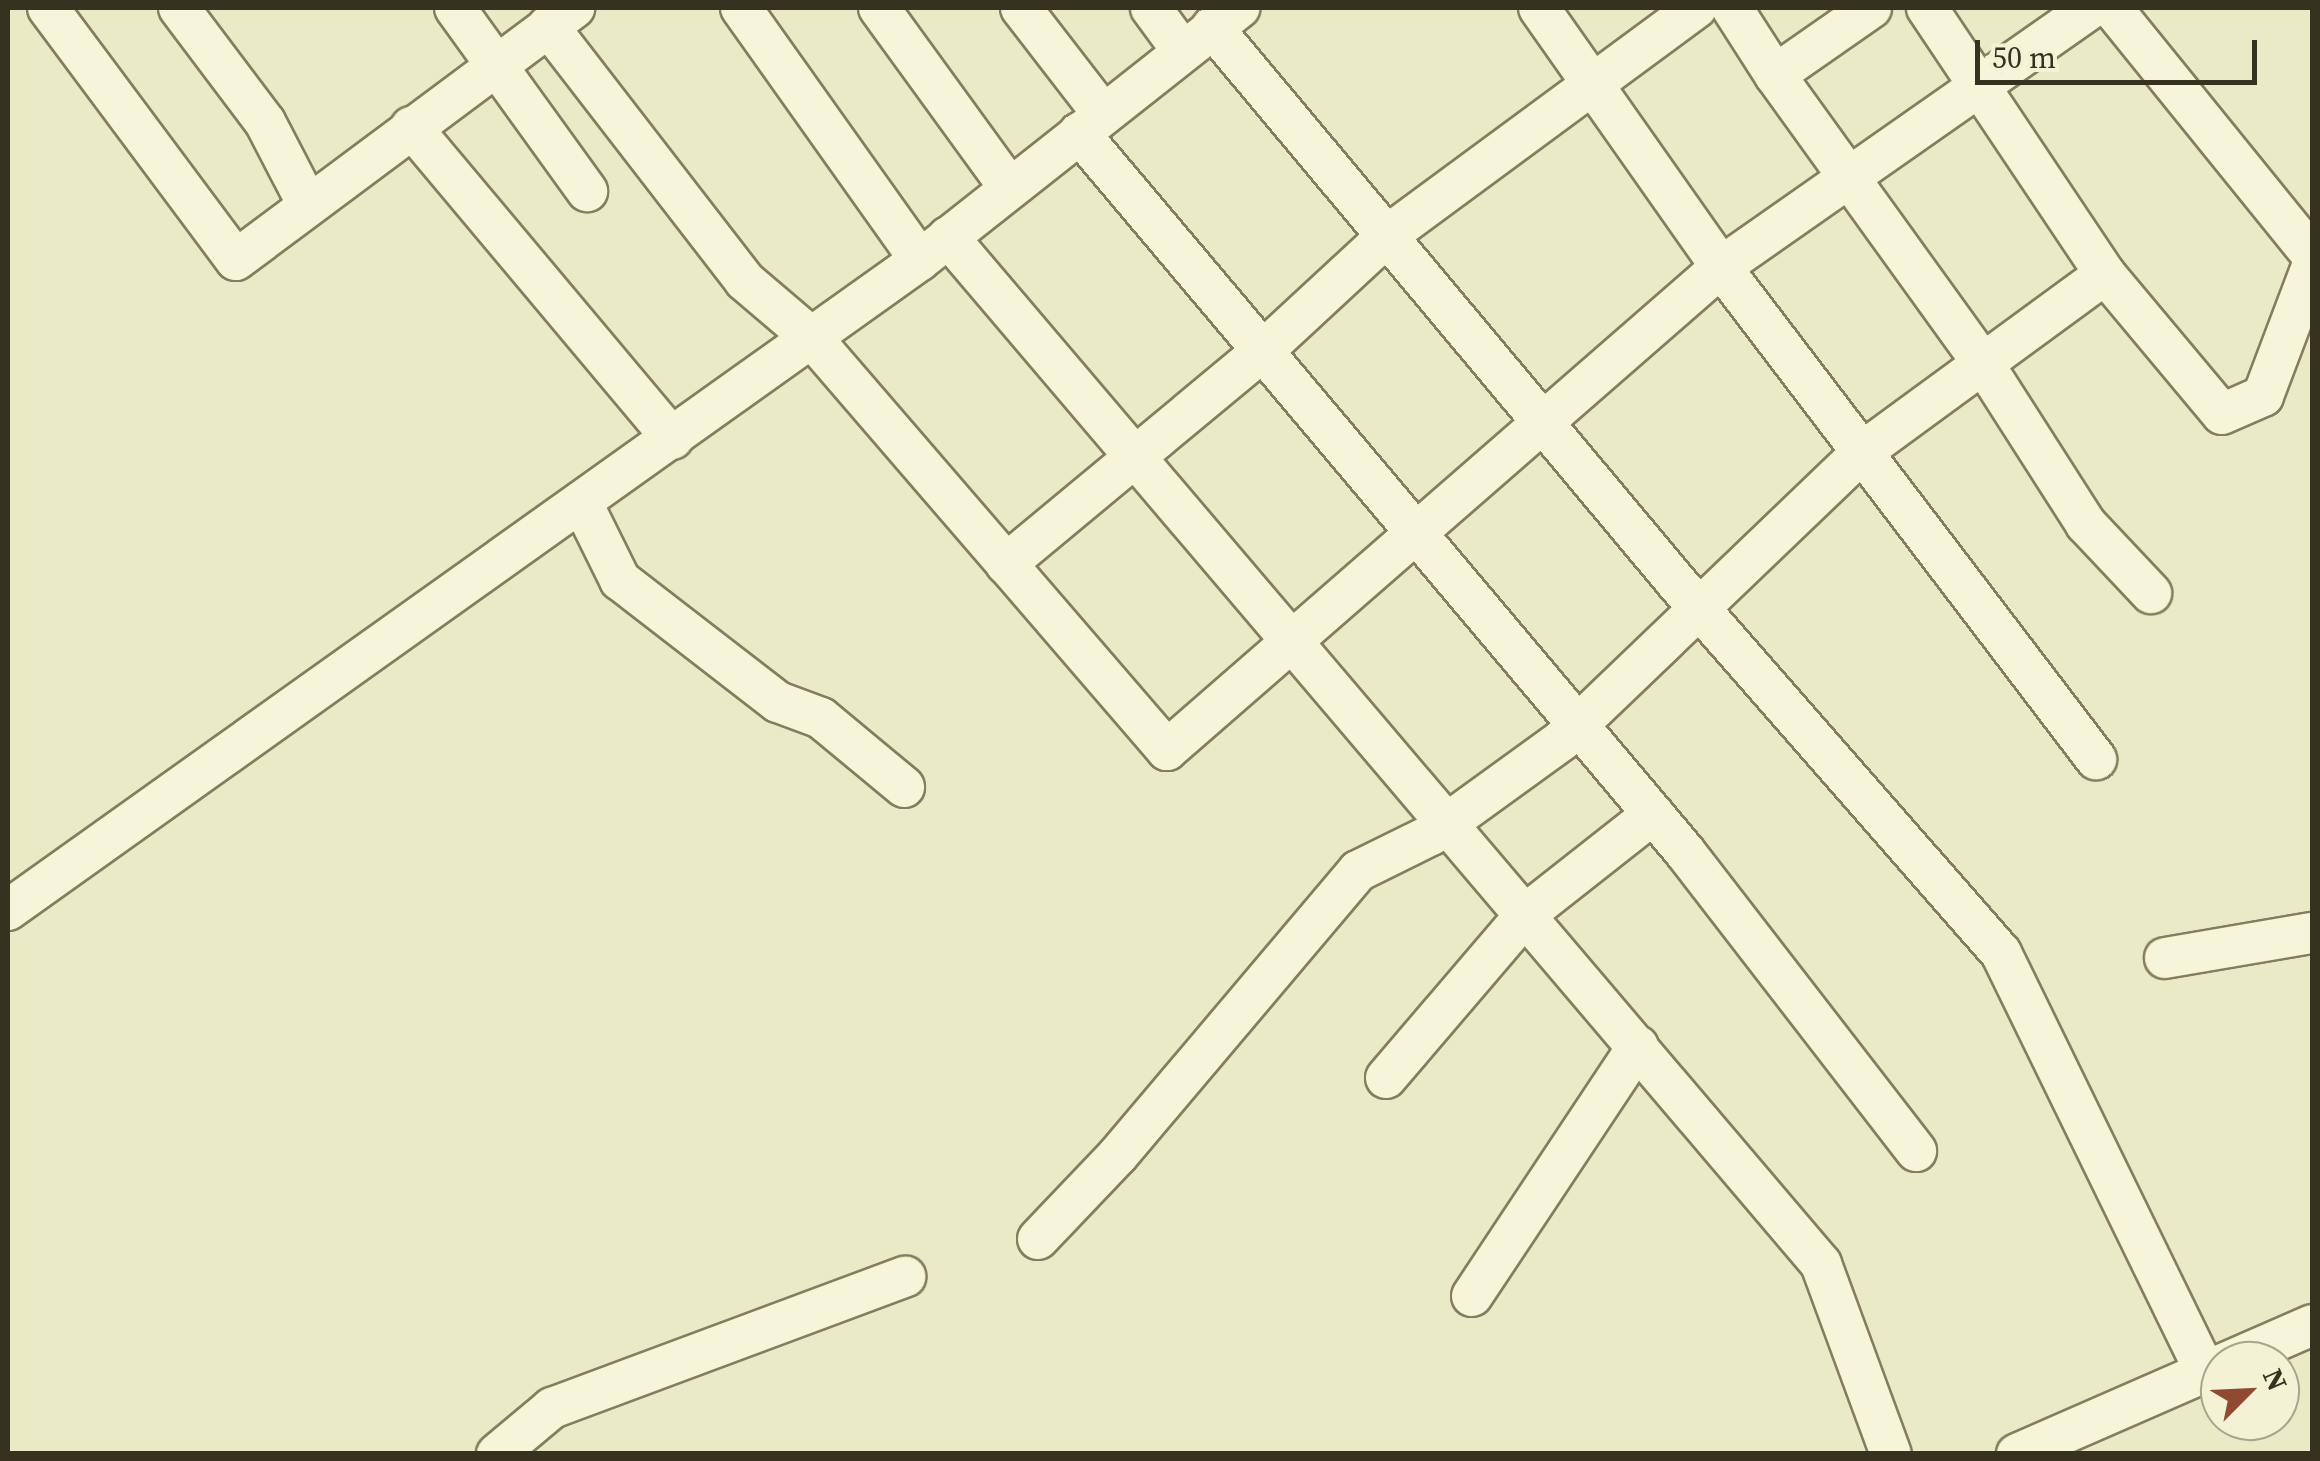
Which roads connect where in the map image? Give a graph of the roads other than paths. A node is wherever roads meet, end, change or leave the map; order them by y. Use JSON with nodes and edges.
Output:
{"nodes":[{"id":1,"x":48,"y":8,"type":"edge"},
{"id":2,"x":179,"y":8,"type":"edge"},
{"id":3,"x":455,"y":8,"type":"edge"},
{"id":4,"x":741,"y":8,"type":"edge"},
{"id":5,"x":879,"y":8,"type":"edge"},
{"id":6,"x":1021,"y":8,"type":"edge"},
{"id":7,"x":1151,"y":8,"type":"edge"},
{"id":8,"x":1539,"y":8,"type":"edge"},
{"id":9,"x":1696,"y":8,"type":"edge"},
{"id":10,"x":1732,"y":8,"type":"edge"},
{"id":11,"x":1872,"y":8,"type":"edge"},
{"id":12,"x":1928,"y":8,"type":"edge"},
{"id":13,"x":2091,"y":8,"type":"edge"},
{"id":14,"x":2112,"y":8,"type":"edge"},
{"id":15,"x":561,"y":17,"type":"edge"},
{"id":16,"x":1211,"y":28,"type":"edge"},
{"id":17,"x":494,"y":64,"type":"junction"},
{"id":18,"x":1776,"y":74,"type":"junction"},
{"id":19,"x":1592,"y":84,"type":"junction"},
{"id":20,"x":1978,"y":85,"type":"junction"},
{"id":21,"x":1091,"y":124,"type":"junction"},
{"id":22,"x":411,"y":127,"type":"junction"},
{"id":23,"x":1850,"y":176,"type":"junction"},
{"id":24,"x":1010,"y":188,"type":"junction"},
{"id":25,"x":587,"y":190,"type":"dead end"},
{"id":26,"x":308,"y":205,"type":"junction"},
{"id":27,"x":1387,"y":236,"type":"junction"},
{"id":28,"x":934,"y":248,"type":"junction"},
{"id":29,"x":2312,"y":254,"type":"edge"},
{"id":30,"x":2312,"y":266,"type":"edge"},
{"id":31,"x":1721,"y":267,"type":"junction"},
{"id":32,"x":2104,"y":274,"type":"junction"},
{"id":33,"x":812,"y":338,"type":"junction"},
{"id":34,"x":1264,"y":350,"type":"junction"},
{"id":35,"x":1983,"y":364,"type":"junction"},
{"id":36,"x":1543,"y":422,"type":"junction"},
{"id":37,"x":673,"y":439,"type":"junction"},
{"id":38,"x":1862,"y":452,"type":"junction"},
{"id":39,"x":1136,"y":456,"type":"junction"},
{"id":40,"x":582,"y":503,"type":"junction"},
{"id":41,"x":1416,"y":533,"type":"junction"},
{"id":42,"x":1006,"y":564,"type":"junction"},
{"id":43,"x":2151,"y":594,"type":"dead end"},
{"id":44,"x":1700,"y":608,"type":"junction"},
{"id":45,"x":1294,"y":639,"type":"junction"},
{"id":46,"x":1578,"y":726,"type":"junction"},
{"id":47,"x":2096,"y":759,"type":"dead end"},
{"id":48,"x":904,"y":787,"type":"dead end"},
{"id":49,"x":1654,"y":814,"type":"junction"},
{"id":50,"x":1449,"y":822,"type":"junction"},
{"id":51,"x":8,"y":910,"type":"edge"},
{"id":52,"x":1526,"y":914,"type":"junction"},
{"id":53,"x":2312,"y":932,"type":"edge"},
{"id":54,"x":2165,"y":958,"type":"dead end"},
{"id":55,"x":1638,"y":1046,"type":"junction"},
{"id":56,"x":1386,"y":1078,"type":"dead end"},
{"id":57,"x":1916,"y":1151,"type":"dead end"},
{"id":58,"x":1038,"y":1238,"type":"dead end"},
{"id":59,"x":904,"y":1277,"type":"dead end"},
{"id":60,"x":1472,"y":1296,"type":"dead end"},
{"id":61,"x":2312,"y":1325,"type":"edge"},
{"id":62,"x":2271,"y":1341,"type":"edge"},
{"id":63,"x":2200,"y":1362,"type":"edge"},
{"id":64,"x":2200,"y":1369,"type":"edge"},
{"id":65,"x":498,"y":1454,"type":"edge"},
{"id":66,"x":1891,"y":1454,"type":"edge"},
{"id":67,"x":2017,"y":1454,"type":"edge"}],
"edges":[{"from":1,"to":26,"type":"street"},
{"from":2,"to":26,"type":"street"},
{"from":3,"to":17,"type":"street"},
{"from":4,"to":28,"type":"street"},
{"from":5,"to":24,"type":"street"},
{"from":6,"to":21,"type":"street"},
{"from":7,"to":16,"type":"street"},
{"from":8,"to":19,"type":"street"},
{"from":9,"to":19,"type":"street"},
{"from":10,"to":18,"type":"street"},
{"from":11,"to":18,"type":"street"},
{"from":12,"to":20,"type":"street"},
{"from":13,"to":20,"type":"street"},
{"from":14,"to":29,"type":"street"},
{"from":15,"to":17,"type":"street"},
{"from":15,"to":33,"type":"street"},
{"from":16,"to":21,"type":"street"},
{"from":16,"to":27,"type":"street"},
{"from":17,"to":22,"type":"street"},
{"from":17,"to":25,"type":"street"},
{"from":18,"to":23,"type":"street"},
{"from":19,"to":27,"type":"street"},
{"from":19,"to":31,"type":"street"},
{"from":20,"to":23,"type":"street"},
{"from":20,"to":32,"type":"street"},
{"from":21,"to":24,"type":"street"},
{"from":21,"to":34,"type":"street"},
{"from":22,"to":26,"type":"street"},
{"from":22,"to":37,"type":"street"},
{"from":23,"to":31,"type":"street"},
{"from":23,"to":35,"type":"street"},
{"from":24,"to":28,"type":"street"},
{"from":27,"to":34,"type":"street"},
{"from":27,"to":36,"type":"street"},
{"from":28,"to":33,"type":"street"},
{"from":28,"to":39,"type":"street"},
{"from":30,"to":32,"type":"street"},
{"from":31,"to":36,"type":"street"},
{"from":31,"to":38,"type":"street"},
{"from":32,"to":35,"type":"street"},
{"from":33,"to":37,"type":"street"},
{"from":33,"to":42,"type":"street"},
{"from":34,"to":39,"type":"street"},
{"from":34,"to":41,"type":"street"},
{"from":35,"to":38,"type":"street"},
{"from":35,"to":43,"type":"street"},
{"from":36,"to":41,"type":"street"},
{"from":36,"to":44,"type":"street"},
{"from":37,"to":40,"type":"street"},
{"from":38,"to":44,"type":"street"},
{"from":38,"to":47,"type":"street"},
{"from":39,"to":42,"type":"street"},
{"from":39,"to":45,"type":"street"},
{"from":40,"to":48,"type":"street"},
{"from":40,"to":51,"type":"street"},
{"from":41,"to":45,"type":"street"},
{"from":41,"to":46,"type":"street"},
{"from":42,"to":45,"type":"street"},
{"from":44,"to":46,"type":"street"},
{"from":44,"to":63,"type":"street"},
{"from":45,"to":50,"type":"street"},
{"from":46,"to":49,"type":"street"},
{"from":46,"to":50,"type":"street"},
{"from":49,"to":52,"type":"street"},
{"from":49,"to":57,"type":"street"},
{"from":50,"to":52,"type":"street"},
{"from":50,"to":58,"type":"street"},
{"from":52,"to":55,"type":"street"},
{"from":52,"to":56,"type":"street"},
{"from":53,"to":54,"type":"street"},
{"from":55,"to":60,"type":"street"},
{"from":55,"to":66,"type":"street"},
{"from":59,"to":65,"type":"street"},
{"from":61,"to":62,"type":"street"},
{"from":64,"to":67,"type":"street"}]}
